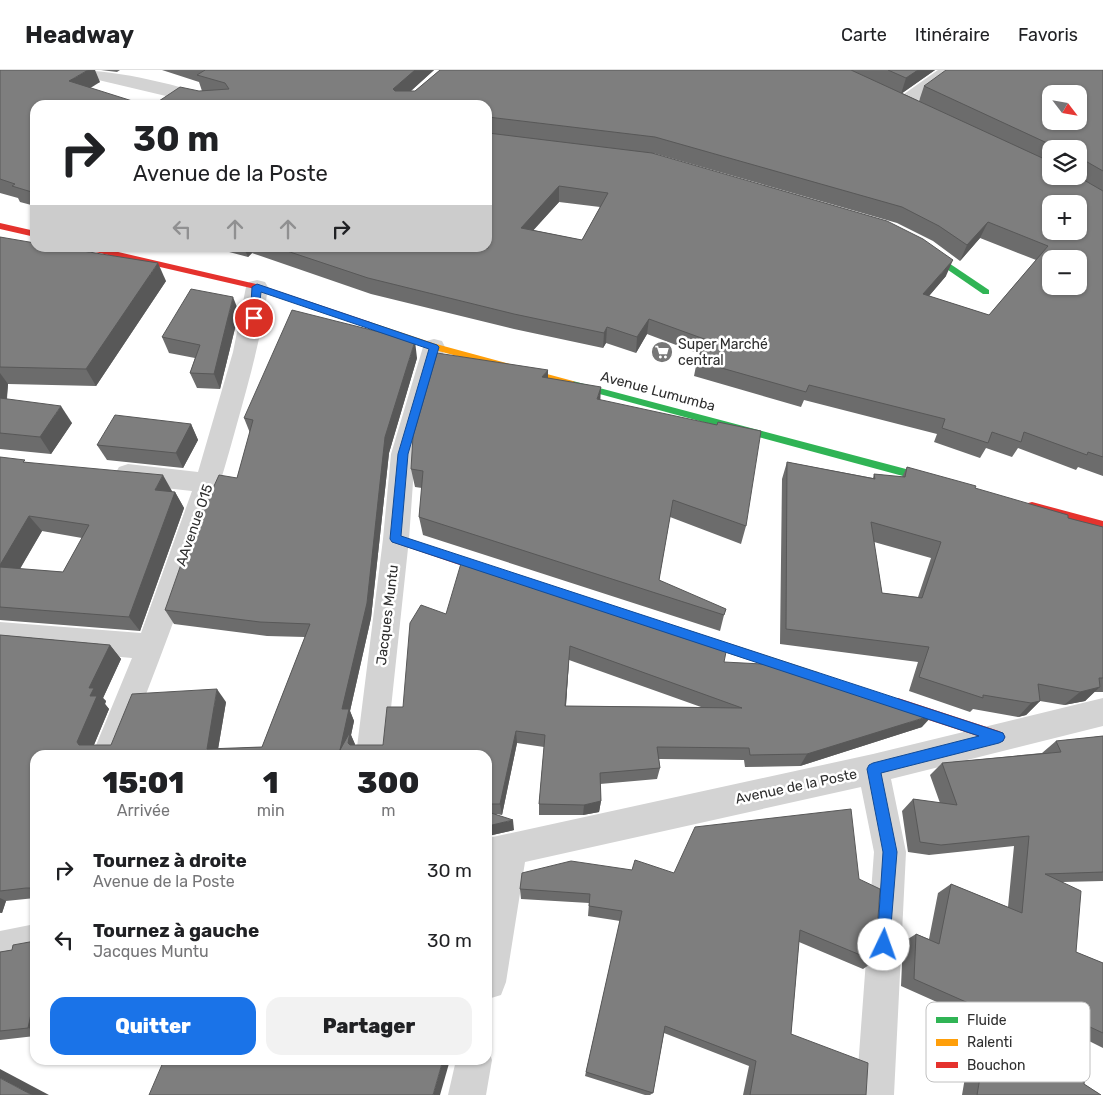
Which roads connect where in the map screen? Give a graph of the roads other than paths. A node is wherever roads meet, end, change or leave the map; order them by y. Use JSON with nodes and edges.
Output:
{"nodes":[{"id":1,"x":79,"y":70,"type":"edge"},
{"id":2,"x":949,"y":70,"type":"edge"},
{"id":3,"x":885,"y":95,"type":"edge"},
{"id":4,"x":206,"y":100,"type":"edge"},
{"id":5,"x":903,"y":103,"type":"junction"},
{"id":6,"x":920,"y":111,"type":"edge"},
{"id":7,"x":0,"y":226,"type":"edge"},
{"id":8,"x":30,"y":233,"type":"edge"},
{"id":9,"x":910,"y":241,"type":"edge"},
{"id":10,"x":108,"y":252,"type":"edge"},
{"id":11,"x":257,"y":287,"type":"junction"},
{"id":12,"x":986,"y":292,"type":"dead end"},
{"id":13,"x":434,"y":347,"type":"junction"},
{"id":14,"x":109,"y":472,"type":"edge"},
{"id":15,"x":208,"y":483,"type":"junction"},
{"id":16,"x":950,"y":484,"type":"edge"},
{"id":17,"x":1017,"y":502,"type":"edge"},
{"id":18,"x":1103,"y":525,"type":"edge"},
{"id":19,"x":396,"y":539,"type":"junction"},
{"id":20,"x":509,"y":576,"type":"edge"},
{"id":21,"x":678,"y":632,"type":"edge"},
{"id":22,"x":0,"y":634,"type":"edge"},
{"id":23,"x":152,"y":647,"type":"junction"},
{"id":24,"x":829,"y":681,"type":"edge"},
{"id":25,"x":886,"y":700,"type":"edge"},
{"id":26,"x":1103,"y":712,"type":"edge"},
{"id":27,"x":999,"y":737,"type":"junction"},
{"id":28,"x":109,"y":750,"type":"edge"},
{"id":29,"x":372,"y":750,"type":"edge"},
{"id":30,"x":873,"y":769,"type":"junction"},
{"id":31,"x":499,"y":851,"type":"edge"},
{"id":32,"x":492,"y":934,"type":"edge"},
{"id":33,"x":473,"y":1065,"type":"edge"},
{"id":34,"x":467,"y":1095,"type":"edge"},
{"id":35,"x":875,"y":1095,"type":"edge"}],
"edges":[{"from":1,"to":4,"type":"street"},
{"from":2,"to":5,"type":"street"},
{"from":3,"to":5,"type":"street"},
{"from":5,"to":6,"type":"street"},
{"from":7,"to":8,"type":"main road"},
{"from":9,"to":12,"type":"main road"},
{"from":10,"to":11,"type":"main road","name":"Avenue Lumumba"},
{"from":11,"to":13,"type":"main road","name":"Avenue Lumumba"},
{"from":11,"to":15,"type":"street","name":"AAvenue O15"},
{"from":13,"to":16,"type":"main road","name":"Avenue Lumumba"},
{"from":13,"to":19,"type":"street","name":"Jacques Muntu"},
{"from":14,"to":15,"type":"street"},
{"from":15,"to":23,"type":"street","name":"AAvenue O15"},
{"from":17,"to":18,"type":"main road"},
{"from":19,"to":20,"type":"main road"},
{"from":19,"to":29,"type":"street","name":"Jacques Muntu"},
{"from":21,"to":24,"type":"main road"},
{"from":22,"to":23,"type":"street"},
{"from":23,"to":28,"type":"street","name":"AAvenue O15"},
{"from":25,"to":27,"type":"main road"},
{"from":26,"to":27,"type":"street","name":"Avenue de la Poste"},
{"from":27,"to":30,"type":"street","name":"Avenue de la Poste"},
{"from":30,"to":31,"type":"street","name":"Avenue de la Poste"},
{"from":30,"to":35,"type":"street"},
{"from":31,"to":32,"type":"street"},
{"from":33,"to":34,"type":"street"}]}
